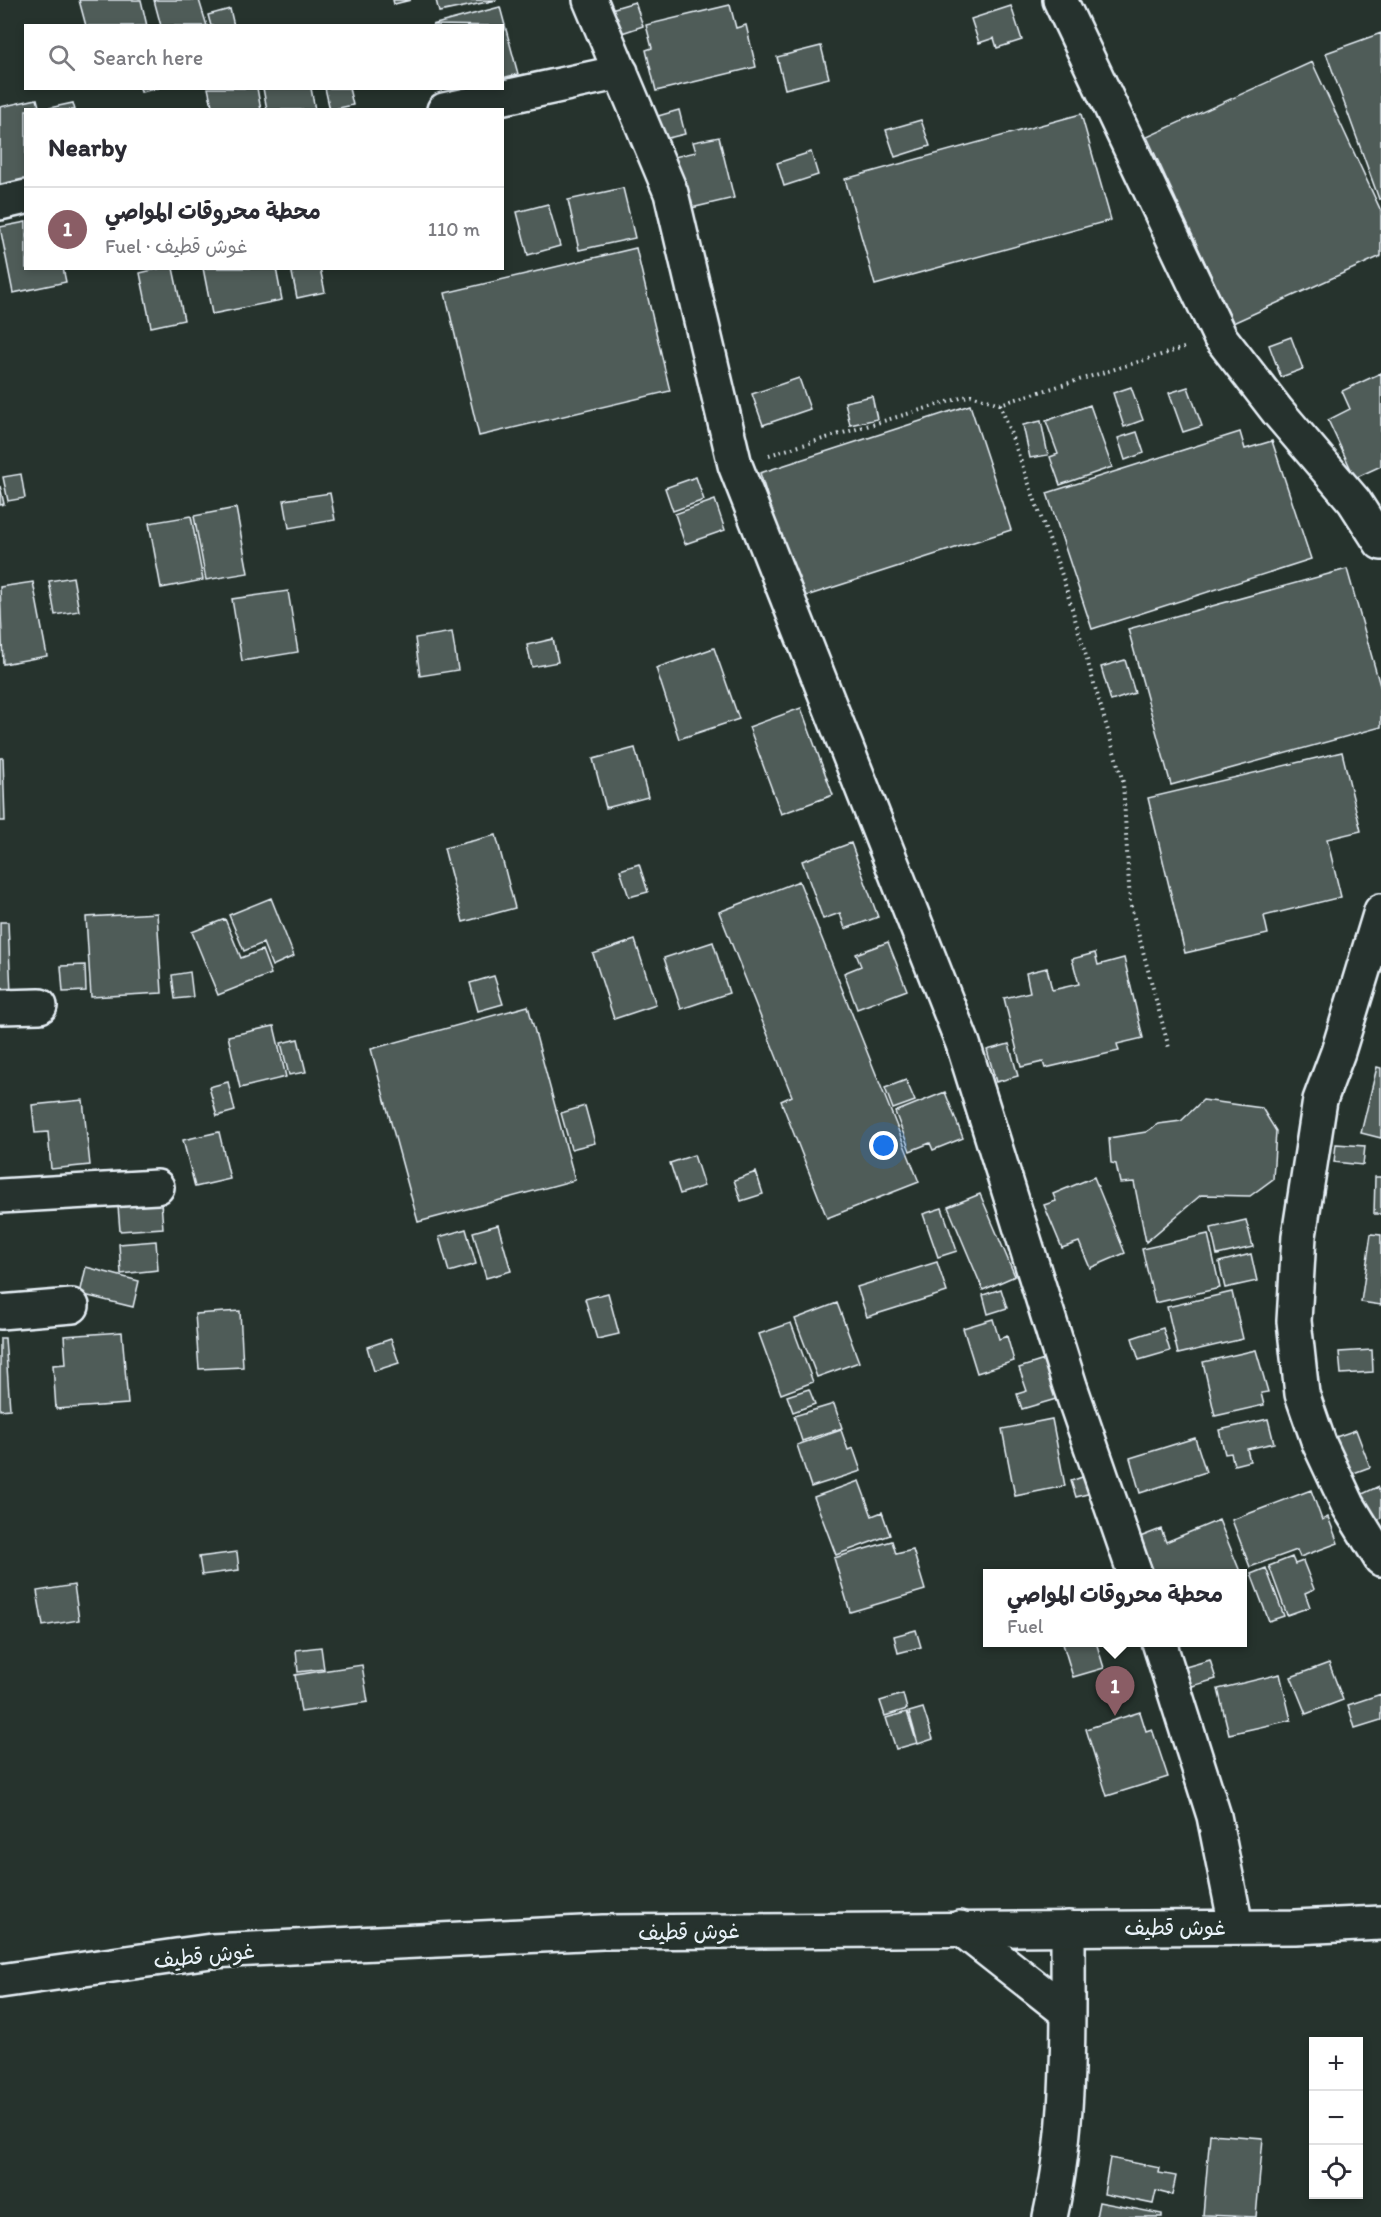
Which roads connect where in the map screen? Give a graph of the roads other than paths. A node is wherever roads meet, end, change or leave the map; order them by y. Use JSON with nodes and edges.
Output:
{"nodes":[{"id":1,"x":590,"y":0,"type":"edge"},
{"id":2,"x":1060,"y":0,"type":"edge"},
{"id":3,"x":621,"y":72,"type":"junction"},
{"id":4,"x":453,"y":108,"type":"edge"},
{"id":5,"x":24,"y":197,"type":"edge"},
{"id":6,"x":0,"y":203,"type":"edge"},
{"id":7,"x":1376,"y":521,"type":"edge"},
{"id":8,"x":1381,"y":911,"type":"edge"},
{"id":9,"x":40,"y":1006,"type":"dead end"},
{"id":10,"x":0,"y":1007,"type":"edge"},
{"id":11,"x":157,"y":1187,"type":"dead end"},
{"id":12,"x":0,"y":1196,"type":"edge"},
{"id":13,"x":72,"y":1306,"type":"dead end"},
{"id":14,"x":0,"y":1312,"type":"edge"},
{"id":15,"x":1381,"y":1559,"type":"edge"},
{"id":16,"x":1133,"y":1569,"type":"edge"},
{"id":17,"x":1161,"y":1647,"type":"edge"},
{"id":18,"x":1381,"y":1923,"type":"edge"},
{"id":19,"x":1236,"y":1926,"type":"junction"},
{"id":20,"x":960,"y":1928,"type":"junction"},
{"id":21,"x":1068,"y":1928,"type":"junction"},
{"id":22,"x":0,"y":1981,"type":"edge"},
{"id":23,"x":1068,"y":2013,"type":"junction"},
{"id":24,"x":1050,"y":2217,"type":"edge"}],
"edges":[{"from":1,"to":3,"type":"street"},
{"from":2,"to":7,"type":"street"},
{"from":3,"to":4,"type":"street"},
{"from":3,"to":16,"type":"street"},
{"from":5,"to":6,"type":"street"},
{"from":8,"to":15,"type":"street"},
{"from":9,"to":10,"type":"street"},
{"from":11,"to":12,"type":"street"},
{"from":13,"to":14,"type":"street"},
{"from":17,"to":19,"type":"street"},
{"from":18,"to":19,"type":"street","name":"غوش قطيف"},
{"from":19,"to":21,"type":"street","name":"غوش قطيف"},
{"from":20,"to":21,"type":"street","name":"غوش قطيف"},
{"from":20,"to":22,"type":"street","name":"غوش قطيف"},
{"from":20,"to":23,"type":"street"},
{"from":21,"to":23,"type":"street"},
{"from":23,"to":24,"type":"street"}]}
